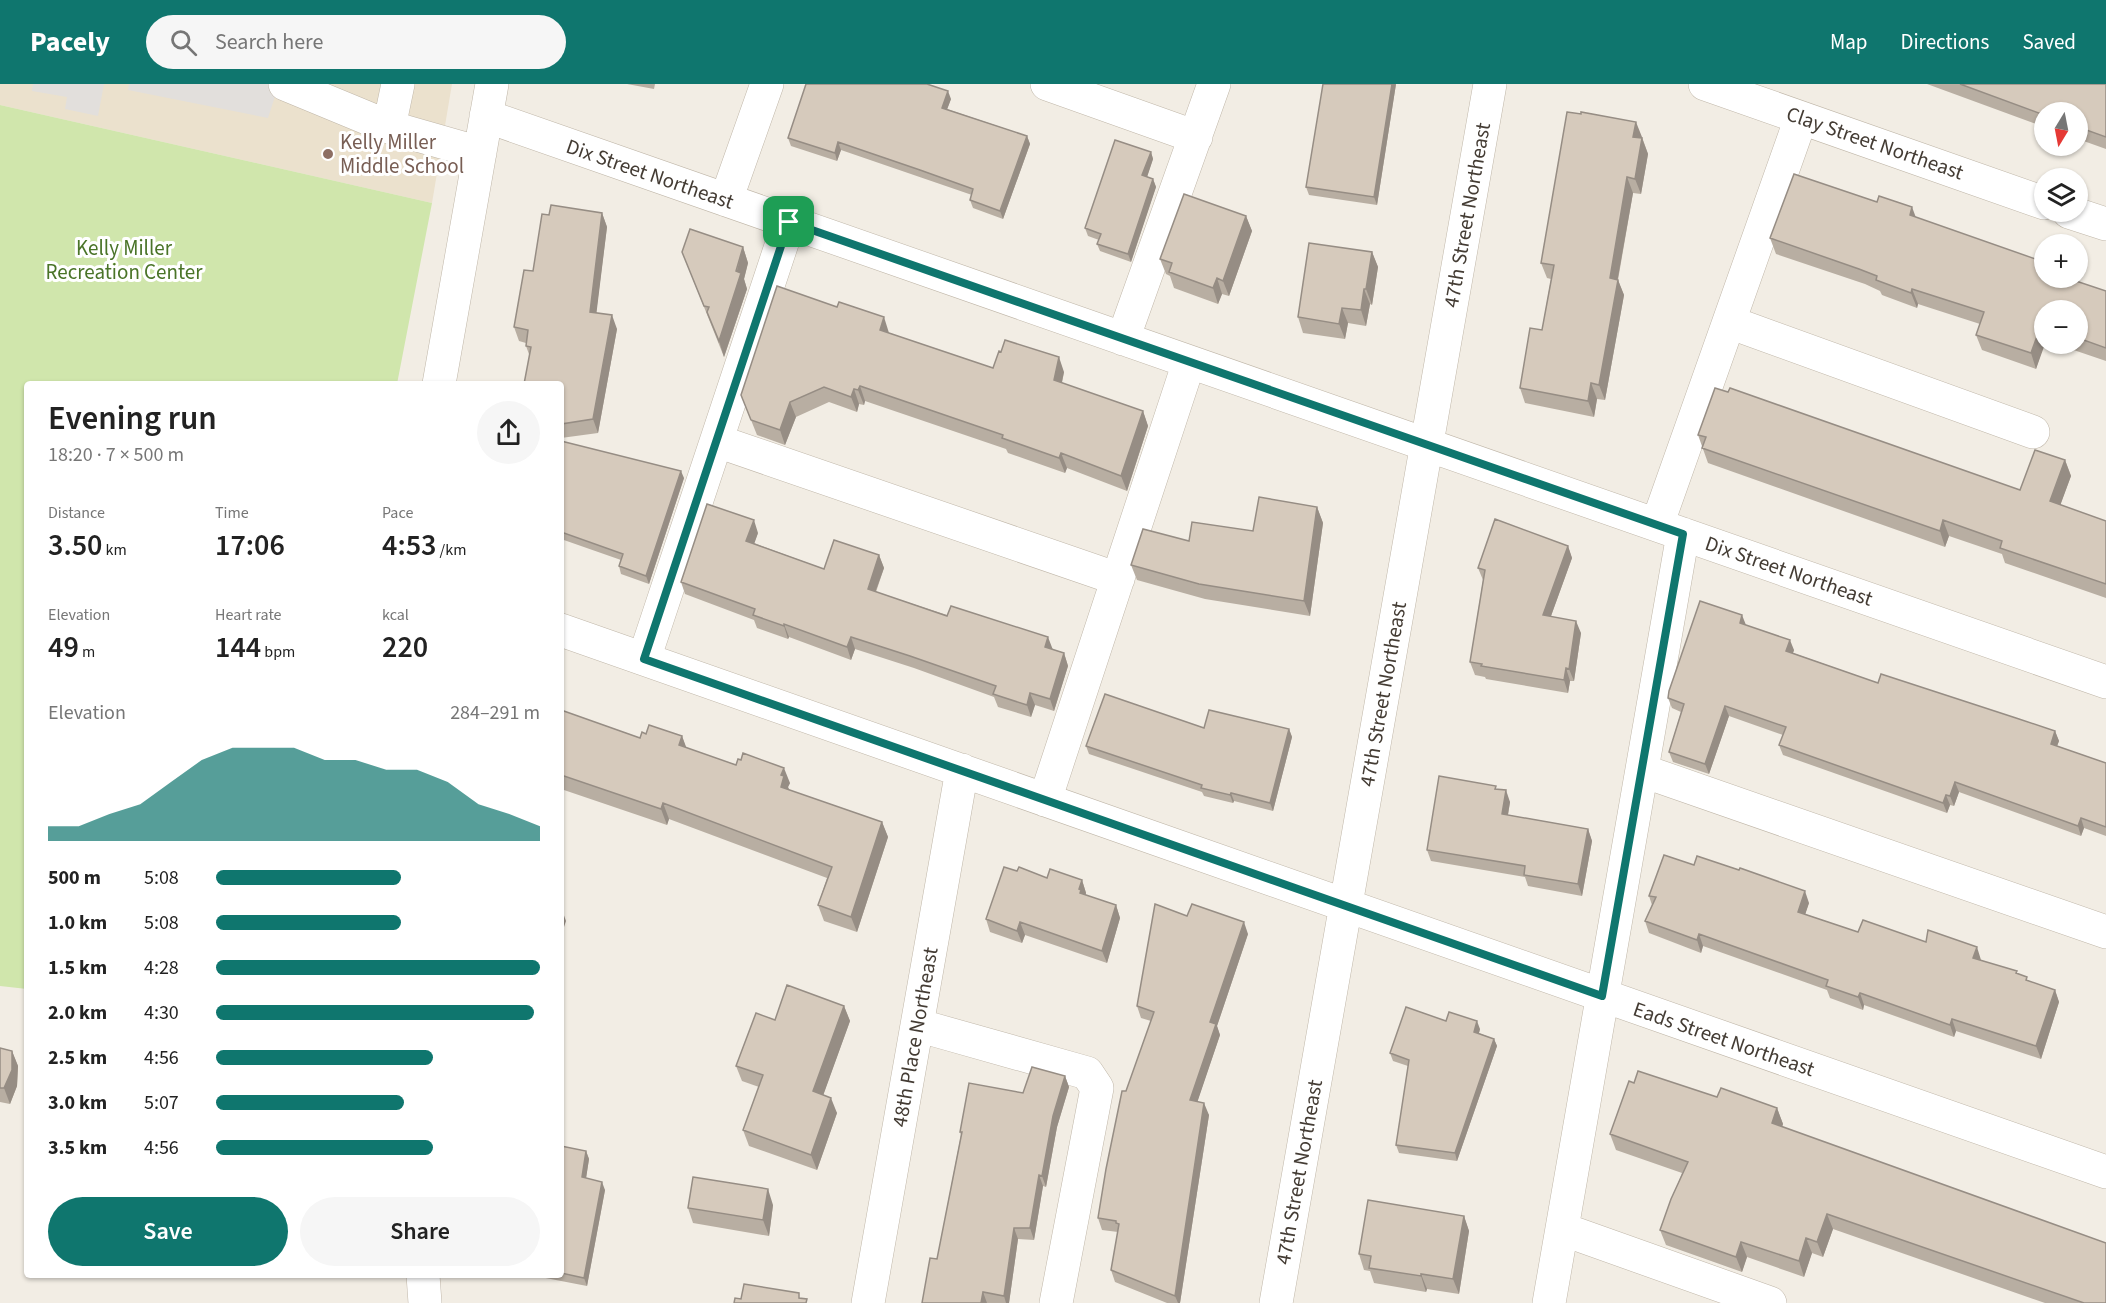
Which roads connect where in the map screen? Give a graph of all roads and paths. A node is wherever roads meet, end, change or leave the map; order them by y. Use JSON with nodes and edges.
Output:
{"nodes":[{"id":1,"x":285,"y":84,"type":"edge"},
{"id":2,"x":398,"y":84,"type":"edge"},
{"id":3,"x":492,"y":84,"type":"edge"},
{"id":4,"x":767,"y":84,"type":"edge"},
{"id":5,"x":1047,"y":84,"type":"edge"},
{"id":6,"x":1214,"y":84,"type":"edge"},
{"id":7,"x":1490,"y":84,"type":"edge"},
{"id":8,"x":1705,"y":84,"type":"edge"},
{"id":9,"x":1740,"y":90,"type":"edge"},
{"id":10,"x":486,"y":116,"type":"junction"},
{"id":11,"x":1801,"y":118,"type":"junction"},
{"id":12,"x":388,"y":127,"type":"junction"},
{"id":13,"x":1196,"y":137,"type":"junction"},
{"id":14,"x":480,"y":153,"type":"junction"},
{"id":15,"x":726,"y":200,"type":"junction"},
{"id":16,"x":2034,"y":200,"type":"edge"},
{"id":17,"x":2088,"y":218,"type":"edge"},
{"id":18,"x":789,"y":222,"type":"junction"},
{"id":19,"x":2106,"y":224,"type":"edge"},
{"id":20,"x":1729,"y":322,"type":"junction"},
{"id":21,"x":1123,"y":339,"type":"junction"},
{"id":22,"x":1189,"y":362,"type":"junction"},
{"id":23,"x":440,"y":381,"type":"edge"},
{"id":24,"x":2032,"y":432,"type":"dead end"},
{"id":25,"x":717,"y":441,"type":"junction"},
{"id":26,"x":1427,"y":445,"type":"junction"},
{"id":27,"x":1670,"y":530,"type":"junction"},
{"id":28,"x":1118,"y":579,"type":"junction"},
{"id":29,"x":564,"y":631,"type":"edge"},
{"id":30,"x":644,"y":659,"type":"junction"},
{"id":31,"x":2106,"y":682,"type":"edge"},
{"id":32,"x":962,"y":770,"type":"junction"},
{"id":33,"x":1643,"y":771,"type":"junction"},
{"id":34,"x":1045,"y":800,"type":"junction"},
{"id":35,"x":1346,"y":905,"type":"junction"},
{"id":36,"x":2106,"y":932,"type":"edge"},
{"id":37,"x":1602,"y":996,"type":"junction"},
{"id":38,"x":917,"y":1025,"type":"junction"},
{"id":39,"x":2106,"y":1172,"type":"edge"},
{"id":40,"x":1562,"y":1229,"type":"junction"},
{"id":41,"x":423,"y":1278,"type":"edge"},
{"id":42,"x":426,"y":1303,"type":"edge"},
{"id":43,"x":868,"y":1303,"type":"edge"},
{"id":44,"x":1056,"y":1303,"type":"edge"},
{"id":45,"x":1276,"y":1303,"type":"edge"},
{"id":46,"x":1549,"y":1303,"type":"edge"},
{"id":47,"x":1770,"y":1303,"type":"edge"}],
"edges":[{"from":1,"to":12,"type":"street"},
{"from":2,"to":12,"type":"street"},
{"from":3,"to":10,"type":"street"},
{"from":4,"to":15,"type":"street"},
{"from":5,"to":13,"type":"street"},
{"from":6,"to":13,"type":"street"},
{"from":7,"to":26,"type":"street","name":"47th Street Northeast"},
{"from":8,"to":9,"type":"street","name":"Clay Street Northeast"},
{"from":9,"to":11,"type":"street","name":"Clay Street Northeast"},
{"from":10,"to":14,"type":"street"},
{"from":10,"to":15,"type":"street","name":"Dix Street Northeast"},
{"from":11,"to":16,"type":"street","name":"Clay Street Northeast"},
{"from":11,"to":20,"type":"street"},
{"from":12,"to":14,"type":"street"},
{"from":13,"to":21,"type":"street"},
{"from":14,"to":23,"type":"street"},
{"from":15,"to":18,"type":"street","name":"Dix Street Northeast"},
{"from":17,"to":19,"type":"street"},
{"from":18,"to":21,"type":"street","name":"Dix Street Northeast"},
{"from":18,"to":25,"type":"street"},
{"from":20,"to":24,"type":"street"},
{"from":20,"to":27,"type":"street"},
{"from":21,"to":22,"type":"street","name":"Dix Street Northeast"},
{"from":22,"to":26,"type":"street","name":"Dix Street Northeast"},
{"from":22,"to":28,"type":"street"},
{"from":25,"to":28,"type":"street"},
{"from":25,"to":30,"type":"street"},
{"from":26,"to":27,"type":"street","name":"Dix Street Northeast"},
{"from":26,"to":35,"type":"street","name":"47th Street Northeast"},
{"from":27,"to":31,"type":"street","name":"Dix Street Northeast"},
{"from":27,"to":33,"type":"street"},
{"from":28,"to":34,"type":"street"},
{"from":29,"to":30,"type":"street","name":"Eads Street Northeast"},
{"from":30,"to":32,"type":"street","name":"Eads Street Northeast"},
{"from":32,"to":34,"type":"street","name":"Eads Street Northeast"},
{"from":32,"to":38,"type":"street","name":"48th Place Northeast"},
{"from":33,"to":36,"type":"street"},
{"from":33,"to":37,"type":"street"},
{"from":34,"to":35,"type":"street","name":"Eads Street Northeast"},
{"from":35,"to":37,"type":"street","name":"Eads Street Northeast"},
{"from":35,"to":45,"type":"street","name":"47th Street Northeast"},
{"from":37,"to":39,"type":"street","name":"Eads Street Northeast"},
{"from":37,"to":40,"type":"street"},
{"from":38,"to":43,"type":"street","name":"48th Place Northeast"},
{"from":38,"to":44,"type":"street"},
{"from":40,"to":46,"type":"street"},
{"from":40,"to":47,"type":"street"},
{"from":41,"to":42,"type":"street"}]}
